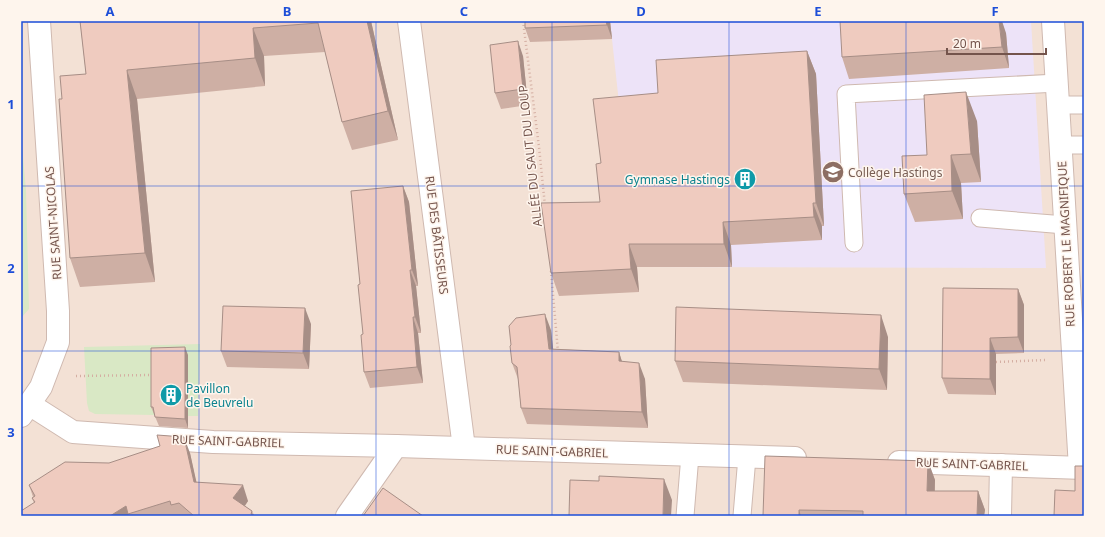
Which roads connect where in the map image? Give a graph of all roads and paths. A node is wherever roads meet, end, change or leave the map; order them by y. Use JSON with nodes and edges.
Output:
{"nodes":[{"id":1,"x":39,"y":21,"type":"edge"},
{"id":2,"x":409,"y":21,"type":"edge"},
{"id":3,"x":523,"y":21,"type":"edge"},
{"id":4,"x":1053,"y":21,"type":"edge"},
{"id":5,"x":1057,"y":83,"type":"junction"},
{"id":6,"x":1084,"y":105,"type":"edge"},
{"id":7,"x":1058,"y":106,"type":"junction"},
{"id":8,"x":1084,"y":145,"type":"edge"},
{"id":9,"x":1060,"y":146,"type":"junction"},
{"id":10,"x":545,"y":210,"type":"edge"},
{"id":11,"x":980,"y":218,"type":"dead end"},
{"id":12,"x":1065,"y":225,"type":"junction"},
{"id":13,"x":854,"y":243,"type":"dead end"},
{"id":14,"x":550,"y":266,"type":"edge"},
{"id":15,"x":558,"y":353,"type":"edge"},
{"id":16,"x":1048,"y":360,"type":"dead end"},
{"id":17,"x":996,"y":362,"type":"dead end"},
{"id":18,"x":154,"y":375,"type":"edge"},
{"id":19,"x":74,"y":376,"type":"dead end"},
{"id":20,"x":25,"y":410,"type":"edge"},
{"id":21,"x":396,"y":446,"type":"junction"},
{"id":22,"x":464,"y":448,"type":"junction"},
{"id":23,"x":690,"y":455,"type":"junction"},
{"id":24,"x":747,"y":457,"type":"junction"},
{"id":25,"x":818,"y":459,"type":"edge"},
{"id":26,"x":881,"y":461,"type":"edge"},
{"id":27,"x":1001,"y":465,"type":"junction"},
{"id":28,"x":1082,"y":468,"type":"edge"},
{"id":29,"x":347,"y":516,"type":"edge"},
{"id":30,"x":685,"y":516,"type":"edge"},
{"id":31,"x":742,"y":516,"type":"edge"},
{"id":32,"x":1000,"y":516,"type":"edge"}],
"edges":[{"from":1,"to":20,"type":"street","name":"RUE SAINT-NICOLAS"},
{"from":2,"to":22,"type":"street","name":"RUE DES BÂTISSEURS"},
{"from":3,"to":10,"type":"path","name":"ALLÉE DU SAUT DU LOUP"},
{"from":4,"to":5,"type":"street","name":"RUE ROBERT LE MAGNIFIQUE"},
{"from":5,"to":7,"type":"street","name":"RUE ROBERT LE MAGNIFIQUE"},
{"from":5,"to":13,"type":"lane"},
{"from":6,"to":7,"type":"lane"},
{"from":7,"to":9,"type":"street","name":"RUE ROBERT LE MAGNIFIQUE"},
{"from":8,"to":9,"type":"lane"},
{"from":9,"to":12,"type":"street","name":"RUE ROBERT LE MAGNIFIQUE"},
{"from":11,"to":12,"type":"lane"},
{"from":12,"to":28,"type":"street","name":"RUE ROBERT LE MAGNIFIQUE"},
{"from":14,"to":15,"type":"path"},
{"from":16,"to":17,"type":"path"},
{"from":18,"to":19,"type":"path"},
{"from":20,"to":21,"type":"street","name":"RUE SAINT-GABRIEL"},
{"from":21,"to":22,"type":"street","name":"RUE SAINT-GABRIEL"},
{"from":21,"to":29,"type":"street"},
{"from":22,"to":23,"type":"street","name":"RUE SAINT-GABRIEL"},
{"from":23,"to":24,"type":"street","name":"RUE SAINT-GABRIEL"},
{"from":23,"to":30,"type":"lane"},
{"from":24,"to":25,"type":"street","name":"RUE SAINT-GABRIEL"},
{"from":24,"to":31,"type":"lane"},
{"from":26,"to":27,"type":"street","name":"RUE SAINT-GABRIEL"},
{"from":27,"to":28,"type":"street","name":"RUE SAINT-GABRIEL"},
{"from":27,"to":32,"type":"street"}]}
